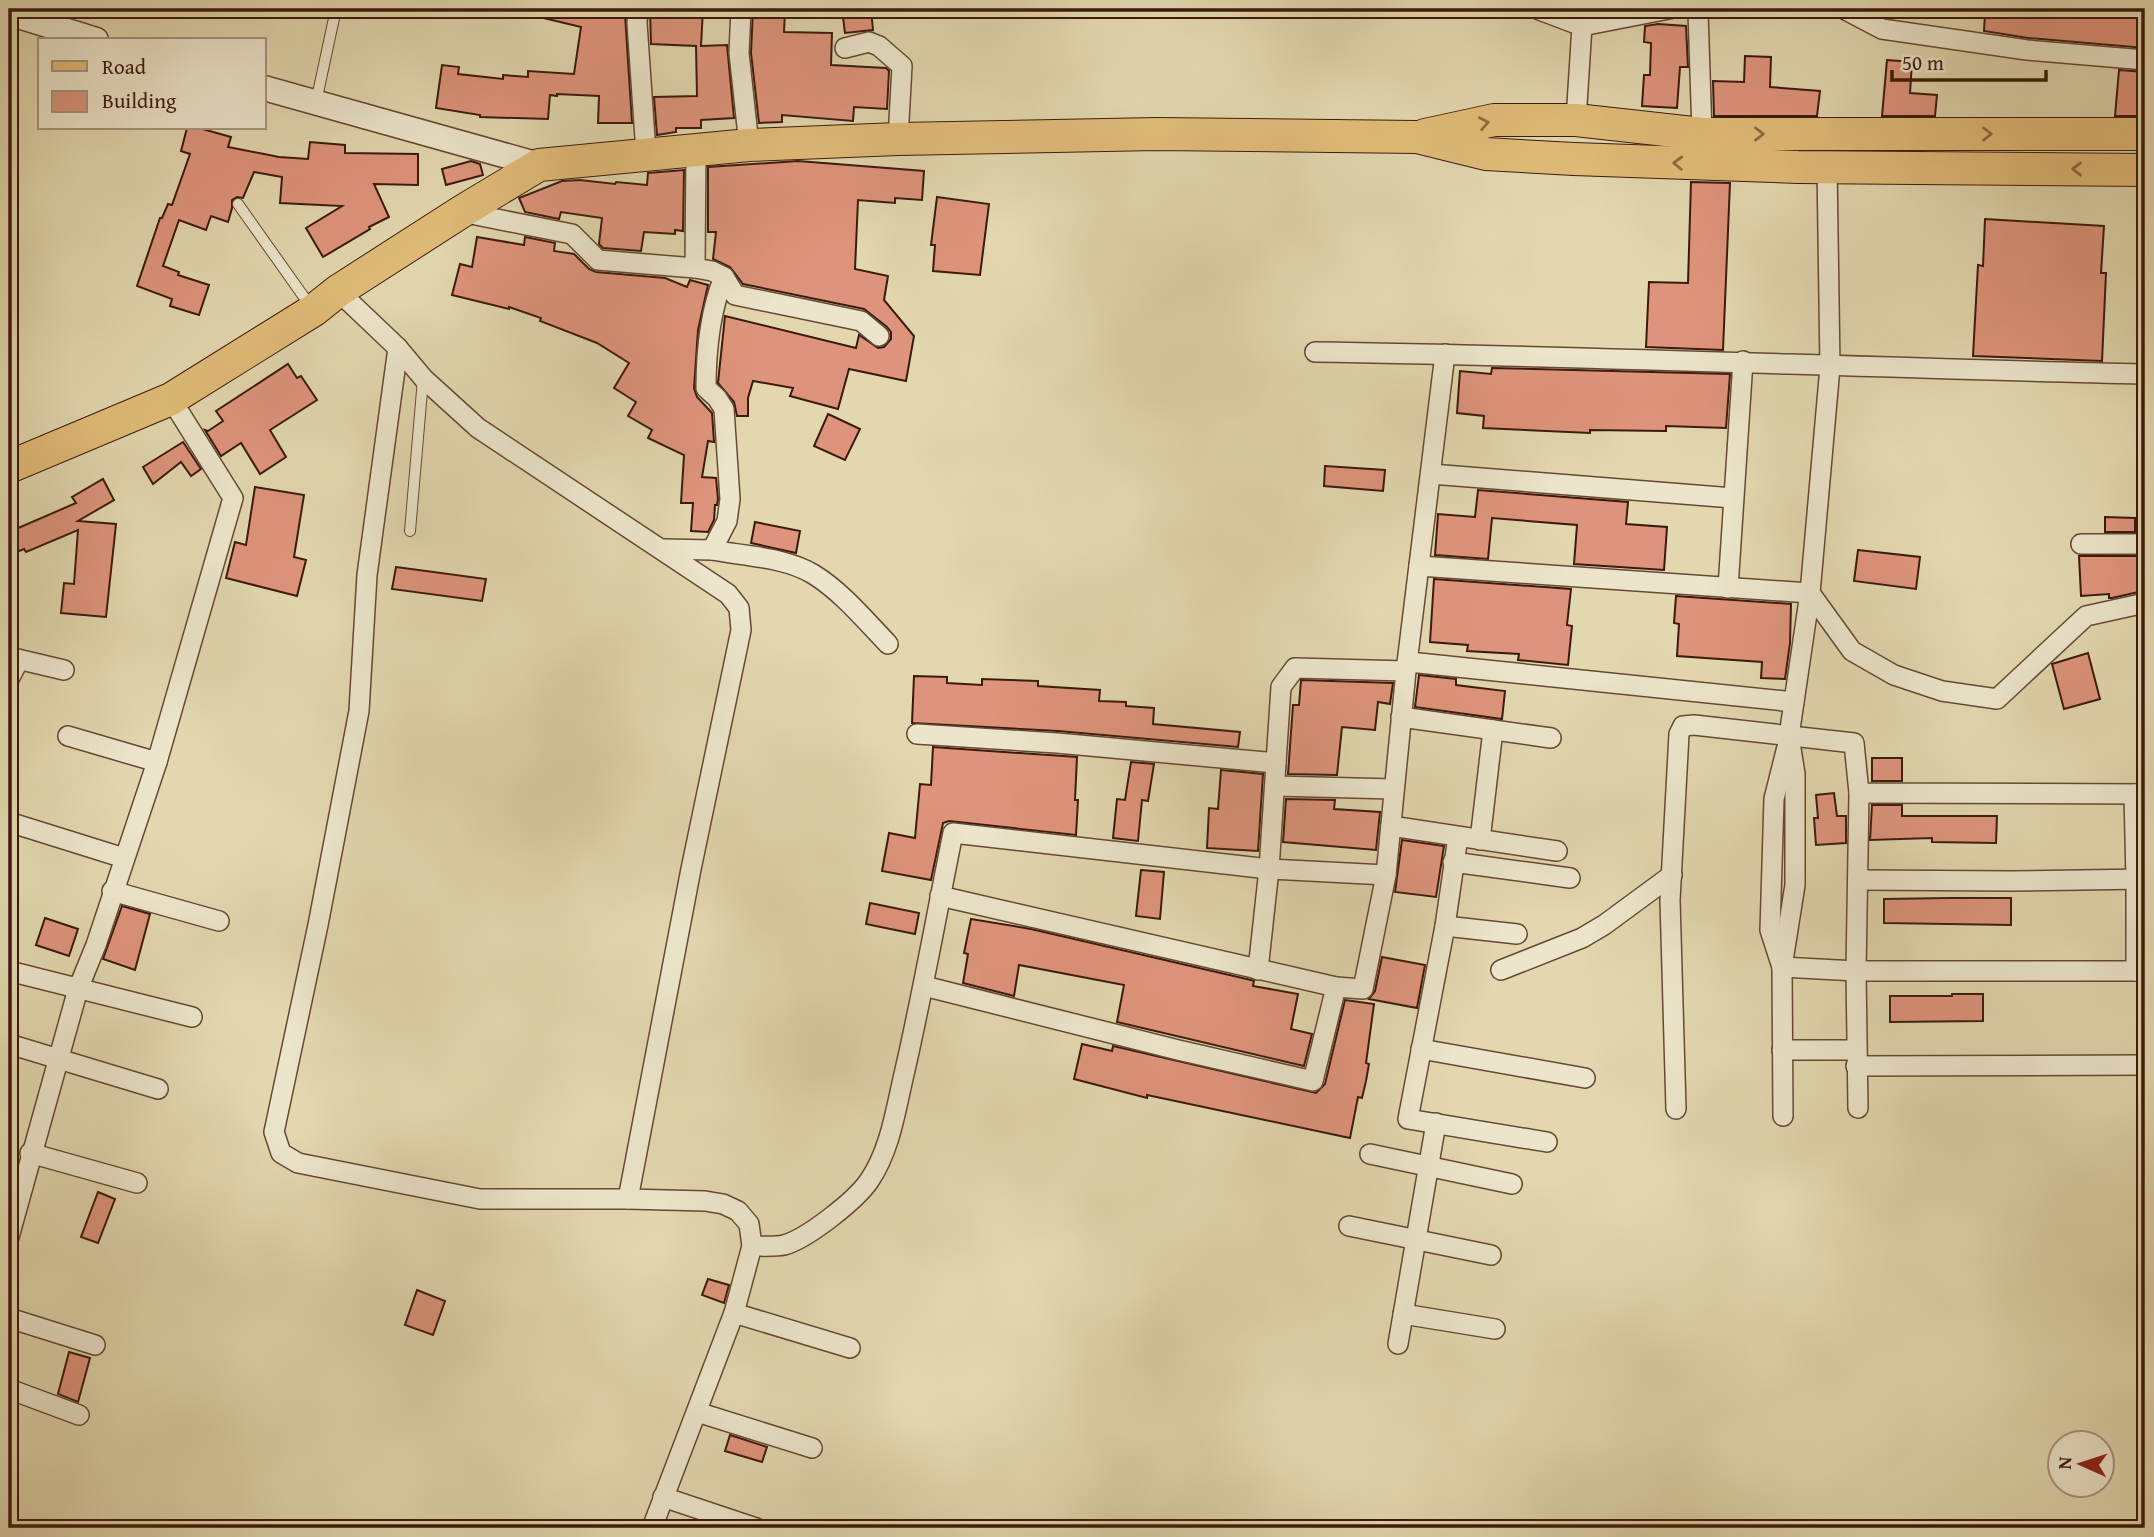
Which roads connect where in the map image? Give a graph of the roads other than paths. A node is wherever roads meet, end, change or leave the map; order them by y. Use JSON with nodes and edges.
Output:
{"nodes":[{"id":1,"x":336,"y":9,"type":"edge"},
{"id":2,"x":638,"y":9,"type":"edge"},
{"id":3,"x":741,"y":9,"type":"edge"},
{"id":4,"x":1537,"y":9,"type":"edge"},
{"id":5,"x":1669,"y":9,"type":"edge"},
{"id":6,"x":1844,"y":9,"type":"edge"},
{"id":7,"x":1698,"y":10,"type":"edge"},
{"id":8,"x":9,"y":13,"type":"edge"},
{"id":9,"x":1582,"y":26,"type":"junction"},
{"id":10,"x":90,"y":38,"type":"edge"},
{"id":11,"x":845,"y":48,"type":"dead end"},
{"id":12,"x":2145,"y":60,"type":"edge"},
{"id":13,"x":266,"y":89,"type":"edge"},
{"id":14,"x":316,"y":102,"type":"junction"},
{"id":15,"x":1576,"y":120,"type":"junction"},
{"id":16,"x":1702,"y":134,"type":"junction"},
{"id":17,"x":2145,"y":134,"type":"edge"},
{"id":18,"x":1417,"y":137,"type":"junction"},
{"id":19,"x":898,"y":139,"type":"junction"},
{"id":20,"x":749,"y":145,"type":"junction"},
{"id":21,"x":696,"y":149,"type":"junction"},
{"id":22,"x":646,"y":153,"type":"junction"},
{"id":23,"x":539,"y":165,"type":"junction"},
{"id":24,"x":1827,"y":166,"type":"junction"},
{"id":25,"x":2145,"y":170,"type":"edge"},
{"id":26,"x":238,"y":204,"type":"dead end"},
{"id":27,"x":461,"y":212,"type":"junction"},
{"id":28,"x":695,"y":268,"type":"junction"},
{"id":29,"x":724,"y":278,"type":"junction"},
{"id":30,"x":338,"y":291,"type":"junction"},
{"id":31,"x":314,"y":310,"type":"junction"},
{"id":32,"x":879,"y":336,"type":"dead end"},
{"id":33,"x":398,"y":348,"type":"junction"},
{"id":34,"x":1315,"y":352,"type":"dead end"},
{"id":35,"x":1446,"y":354,"type":"junction"},
{"id":36,"x":1743,"y":361,"type":"junction"},
{"id":37,"x":1830,"y":367,"type":"junction"},
{"id":38,"x":2145,"y":374,"type":"edge"},
{"id":39,"x":424,"y":379,"type":"junction"},
{"id":40,"x":171,"y":399,"type":"junction"},
{"id":41,"x":9,"y":467,"type":"edge"},
{"id":42,"x":1431,"y":474,"type":"junction"},
{"id":43,"x":1733,"y":498,"type":"junction"},
{"id":44,"x":410,"y":531,"type":"dead end"},
{"id":45,"x":2081,"y":544,"type":"dead end"},
{"id":46,"x":2145,"y":544,"type":"edge"},
{"id":47,"x":664,"y":550,"type":"junction"},
{"id":48,"x":712,"y":550,"type":"junction"},
{"id":49,"x":1419,"y":566,"type":"junction"},
{"id":50,"x":1728,"y":588,"type":"junction"},
{"id":51,"x":1810,"y":593,"type":"junction"},
{"id":52,"x":2145,"y":603,"type":"edge"},
{"id":53,"x":888,"y":644,"type":"dead end"},
{"id":54,"x":14,"y":659,"type":"edge"},
{"id":55,"x":1407,"y":666,"type":"junction"},
{"id":56,"x":64,"y":670,"type":"dead end"},
{"id":57,"x":9,"y":679,"type":"edge"},
{"id":58,"x":1794,"y":702,"type":"junction"},
{"id":59,"x":1401,"y":717,"type":"junction"},
{"id":60,"x":1493,"y":730,"type":"junction"},
{"id":61,"x":917,"y":734,"type":"dead end"},
{"id":62,"x":68,"y":736,"type":"dead end"},
{"id":63,"x":1789,"y":736,"type":"junction"},
{"id":64,"x":1551,"y":738,"type":"dead end"},
{"id":65,"x":157,"y":762,"type":"junction"},
{"id":66,"x":1276,"y":763,"type":"junction"},
{"id":67,"x":1275,"y":786,"type":"junction"},
{"id":68,"x":1394,"y":789,"type":"junction"},
{"id":69,"x":1859,"y":793,"type":"junction"},
{"id":70,"x":2139,"y":794,"type":"edge"},
{"id":71,"x":12,"y":823,"type":"dead end"},
{"id":72,"x":1391,"y":826,"type":"junction"},
{"id":73,"x":1458,"y":837,"type":"junction"},
{"id":74,"x":1480,"y":840,"type":"junction"},
{"id":75,"x":1557,"y":851,"type":"dead end"},
{"id":76,"x":124,"y":858,"type":"junction"},
{"id":77,"x":1453,"y":862,"type":"junction"},
{"id":78,"x":1269,"y":869,"type":"junction"},
{"id":79,"x":1387,"y":875,"type":"junction"},
{"id":80,"x":1672,"y":875,"type":"junction"},
{"id":81,"x":1570,"y":878,"type":"dead end"},
{"id":82,"x":2141,"y":879,"type":"edge"},
{"id":83,"x":1858,"y":880,"type":"junction"},
{"id":84,"x":112,"y":891,"type":"junction"},
{"id":85,"x":940,"y":896,"type":"junction"},
{"id":86,"x":219,"y":921,"type":"dead end"},
{"id":87,"x":1446,"y":926,"type":"junction"},
{"id":88,"x":1517,"y":934,"type":"dead end"},
{"id":89,"x":1782,"y":967,"type":"junction"},
{"id":90,"x":1258,"y":970,"type":"junction"},
{"id":91,"x":9,"y":971,"type":"edge"},
{"id":92,"x":1501,"y":971,"type":"dead end"},
{"id":93,"x":1856,"y":971,"type":"junction"},
{"id":94,"x":2140,"y":971,"type":"edge"},
{"id":95,"x":924,"y":986,"type":"junction"},
{"id":96,"x":1336,"y":987,"type":"junction"},
{"id":97,"x":78,"y":989,"type":"junction"},
{"id":98,"x":192,"y":1017,"type":"dead end"},
{"id":99,"x":9,"y":1044,"type":"edge"},
{"id":100,"x":1421,"y":1049,"type":"junction"},
{"id":101,"x":1782,"y":1050,"type":"junction"},
{"id":102,"x":1856,"y":1058,"type":"junction"},
{"id":103,"x":60,"y":1059,"type":"junction"},
{"id":104,"x":2145,"y":1065,"type":"edge"},
{"id":105,"x":1585,"y":1077,"type":"dead end"},
{"id":106,"x":158,"y":1089,"type":"dead end"},
{"id":107,"x":1858,"y":1108,"type":"dead end"},
{"id":108,"x":1676,"y":1109,"type":"dead end"},
{"id":109,"x":1783,"y":1116,"type":"dead end"},
{"id":110,"x":1436,"y":1123,"type":"junction"},
{"id":111,"x":1547,"y":1142,"type":"dead end"},
{"id":112,"x":30,"y":1153,"type":"junction"},
{"id":113,"x":1370,"y":1154,"type":"dead end"},
{"id":114,"x":1429,"y":1166,"type":"junction"},
{"id":115,"x":137,"y":1183,"type":"dead end"},
{"id":116,"x":1512,"y":1184,"type":"dead end"},
{"id":117,"x":628,"y":1199,"type":"junction"},
{"id":118,"x":1349,"y":1226,"type":"dead end"},
{"id":119,"x":9,"y":1237,"type":"edge"},
{"id":120,"x":1416,"y":1240,"type":"junction"},
{"id":121,"x":752,"y":1246,"type":"junction"},
{"id":122,"x":1491,"y":1255,"type":"dead end"},
{"id":123,"x":734,"y":1313,"type":"junction"},
{"id":124,"x":1403,"y":1314,"type":"junction"},
{"id":125,"x":9,"y":1318,"type":"edge"},
{"id":126,"x":1494,"y":1329,"type":"dead end"},
{"id":127,"x":1398,"y":1343,"type":"dead end"},
{"id":128,"x":95,"y":1345,"type":"dead end"},
{"id":129,"x":850,"y":1348,"type":"dead end"},
{"id":130,"x":9,"y":1389,"type":"edge"},
{"id":131,"x":697,"y":1412,"type":"junction"},
{"id":132,"x":79,"y":1415,"type":"dead end"},
{"id":133,"x":812,"y":1448,"type":"dead end"},
{"id":134,"x":663,"y":1497,"type":"junction"},
{"id":135,"x":652,"y":1528,"type":"edge"},
{"id":136,"x":756,"y":1528,"type":"edge"}],
"edges":[{"from":1,"to":14,"type":"lane"},
{"from":2,"to":22,"type":"street"},
{"from":3,"to":20,"type":"street"},
{"from":4,"to":9,"type":"street"},
{"from":5,"to":9,"type":"street"},
{"from":6,"to":12,"type":"street"},
{"from":7,"to":16,"type":"street"},
{"from":8,"to":10,"type":"street"},
{"from":9,"to":15,"type":"street"},
{"from":11,"to":19,"type":"street"},
{"from":13,"to":14,"type":"street"},
{"from":14,"to":23,"type":"street"},
{"from":15,"to":16,"type":"main road"},
{"from":18,"to":15,"type":"main road","one_way":true},
{"from":16,"to":17,"type":"main road","one_way":true},
{"from":18,"to":19,"type":"main road"},
{"from":24,"to":18,"type":"main road","one_way":true},
{"from":19,"to":20,"type":"main road"},
{"from":20,"to":21,"type":"main road"},
{"from":21,"to":22,"type":"main road"},
{"from":21,"to":28,"type":"street"},
{"from":22,"to":23,"type":"main road"},
{"from":23,"to":27,"type":"main road"},
{"from":25,"to":24,"type":"main road","one_way":true},
{"from":24,"to":37,"type":"street"},
{"from":26,"to":31,"type":"lane"},
{"from":27,"to":28,"type":"street"},
{"from":27,"to":30,"type":"main road"},
{"from":28,"to":29,"type":"street"},
{"from":29,"to":32,"type":"street"},
{"from":29,"to":48,"type":"street"},
{"from":30,"to":31,"type":"main road"},
{"from":30,"to":33,"type":"street"},
{"from":31,"to":40,"type":"main road"},
{"from":33,"to":39,"type":"street"},
{"from":33,"to":117,"type":"street"},
{"from":34,"to":35,"type":"street"},
{"from":35,"to":36,"type":"street"},
{"from":35,"to":42,"type":"street"},
{"from":36,"to":37,"type":"street"},
{"from":36,"to":43,"type":"street"},
{"from":37,"to":38,"type":"street"},
{"from":37,"to":51,"type":"street"},
{"from":39,"to":44,"type":"lane"},
{"from":39,"to":47,"type":"street"},
{"from":40,"to":41,"type":"main road"},
{"from":40,"to":65,"type":"street"},
{"from":42,"to":43,"type":"street"},
{"from":42,"to":49,"type":"street"},
{"from":43,"to":50,"type":"street"},
{"from":45,"to":46,"type":"street"},
{"from":47,"to":48,"type":"street"},
{"from":47,"to":117,"type":"street"},
{"from":48,"to":53,"type":"street"},
{"from":49,"to":50,"type":"street"},
{"from":49,"to":55,"type":"street"},
{"from":50,"to":51,"type":"street"},
{"from":51,"to":52,"type":"street"},
{"from":51,"to":58,"type":"street"},
{"from":54,"to":56,"type":"street"},
{"from":54,"to":57,"type":"street"},
{"from":55,"to":58,"type":"street"},
{"from":55,"to":59,"type":"street"},
{"from":55,"to":66,"type":"street"},
{"from":58,"to":63,"type":"street"},
{"from":59,"to":60,"type":"street"},
{"from":59,"to":68,"type":"street"},
{"from":60,"to":64,"type":"street"},
{"from":60,"to":74,"type":"street"},
{"from":61,"to":66,"type":"street"},
{"from":62,"to":65,"type":"street"},
{"from":63,"to":69,"type":"street"},
{"from":63,"to":80,"type":"street"},
{"from":63,"to":89,"type":"street"},
{"from":65,"to":76,"type":"street"},
{"from":66,"to":67,"type":"street"},
{"from":67,"to":68,"type":"street"},
{"from":67,"to":78,"type":"street"},
{"from":68,"to":72,"type":"street"},
{"from":69,"to":70,"type":"street"},
{"from":69,"to":83,"type":"street"},
{"from":70,"to":82,"type":"street"},
{"from":71,"to":76,"type":"street"},
{"from":72,"to":73,"type":"street"},
{"from":72,"to":79,"type":"street"},
{"from":73,"to":74,"type":"street"},
{"from":73,"to":77,"type":"street"},
{"from":74,"to":75,"type":"street"},
{"from":76,"to":84,"type":"street"},
{"from":77,"to":81,"type":"street"},
{"from":77,"to":87,"type":"street"},
{"from":78,"to":79,"type":"street"},
{"from":78,"to":85,"type":"street"},
{"from":78,"to":90,"type":"street"},
{"from":79,"to":96,"type":"street"},
{"from":80,"to":92,"type":"street"},
{"from":80,"to":108,"type":"street"},
{"from":82,"to":83,"type":"street"},
{"from":82,"to":94,"type":"street"},
{"from":83,"to":93,"type":"street"},
{"from":84,"to":86,"type":"street"},
{"from":84,"to":97,"type":"street"},
{"from":85,"to":90,"type":"street"},
{"from":85,"to":95,"type":"street"},
{"from":87,"to":88,"type":"street"},
{"from":87,"to":100,"type":"street"},
{"from":89,"to":93,"type":"street"},
{"from":89,"to":101,"type":"street"},
{"from":90,"to":96,"type":"street"},
{"from":91,"to":97,"type":"street"},
{"from":93,"to":94,"type":"street"},
{"from":93,"to":102,"type":"street"},
{"from":95,"to":96,"type":"street"},
{"from":95,"to":121,"type":"street"},
{"from":97,"to":98,"type":"street"},
{"from":97,"to":103,"type":"street"},
{"from":99,"to":103,"type":"street"},
{"from":100,"to":105,"type":"street"},
{"from":100,"to":110,"type":"street"},
{"from":101,"to":102,"type":"street"},
{"from":101,"to":109,"type":"street"},
{"from":102,"to":104,"type":"street"},
{"from":102,"to":107,"type":"street"},
{"from":103,"to":106,"type":"street"},
{"from":103,"to":112,"type":"street"},
{"from":110,"to":111,"type":"street"},
{"from":110,"to":114,"type":"street"},
{"from":112,"to":115,"type":"street"},
{"from":112,"to":119,"type":"street"},
{"from":113,"to":114,"type":"street"},
{"from":114,"to":116,"type":"street"},
{"from":114,"to":120,"type":"street"},
{"from":117,"to":121,"type":"street"},
{"from":118,"to":120,"type":"street"},
{"from":120,"to":122,"type":"street"},
{"from":120,"to":124,"type":"street"},
{"from":121,"to":123,"type":"street"},
{"from":123,"to":129,"type":"street"},
{"from":123,"to":131,"type":"street"},
{"from":124,"to":126,"type":"street"},
{"from":124,"to":127,"type":"street"},
{"from":125,"to":128,"type":"street"},
{"from":130,"to":132,"type":"street"},
{"from":131,"to":133,"type":"street"},
{"from":131,"to":134,"type":"street"},
{"from":134,"to":135,"type":"street"},
{"from":134,"to":136,"type":"street"}]}
